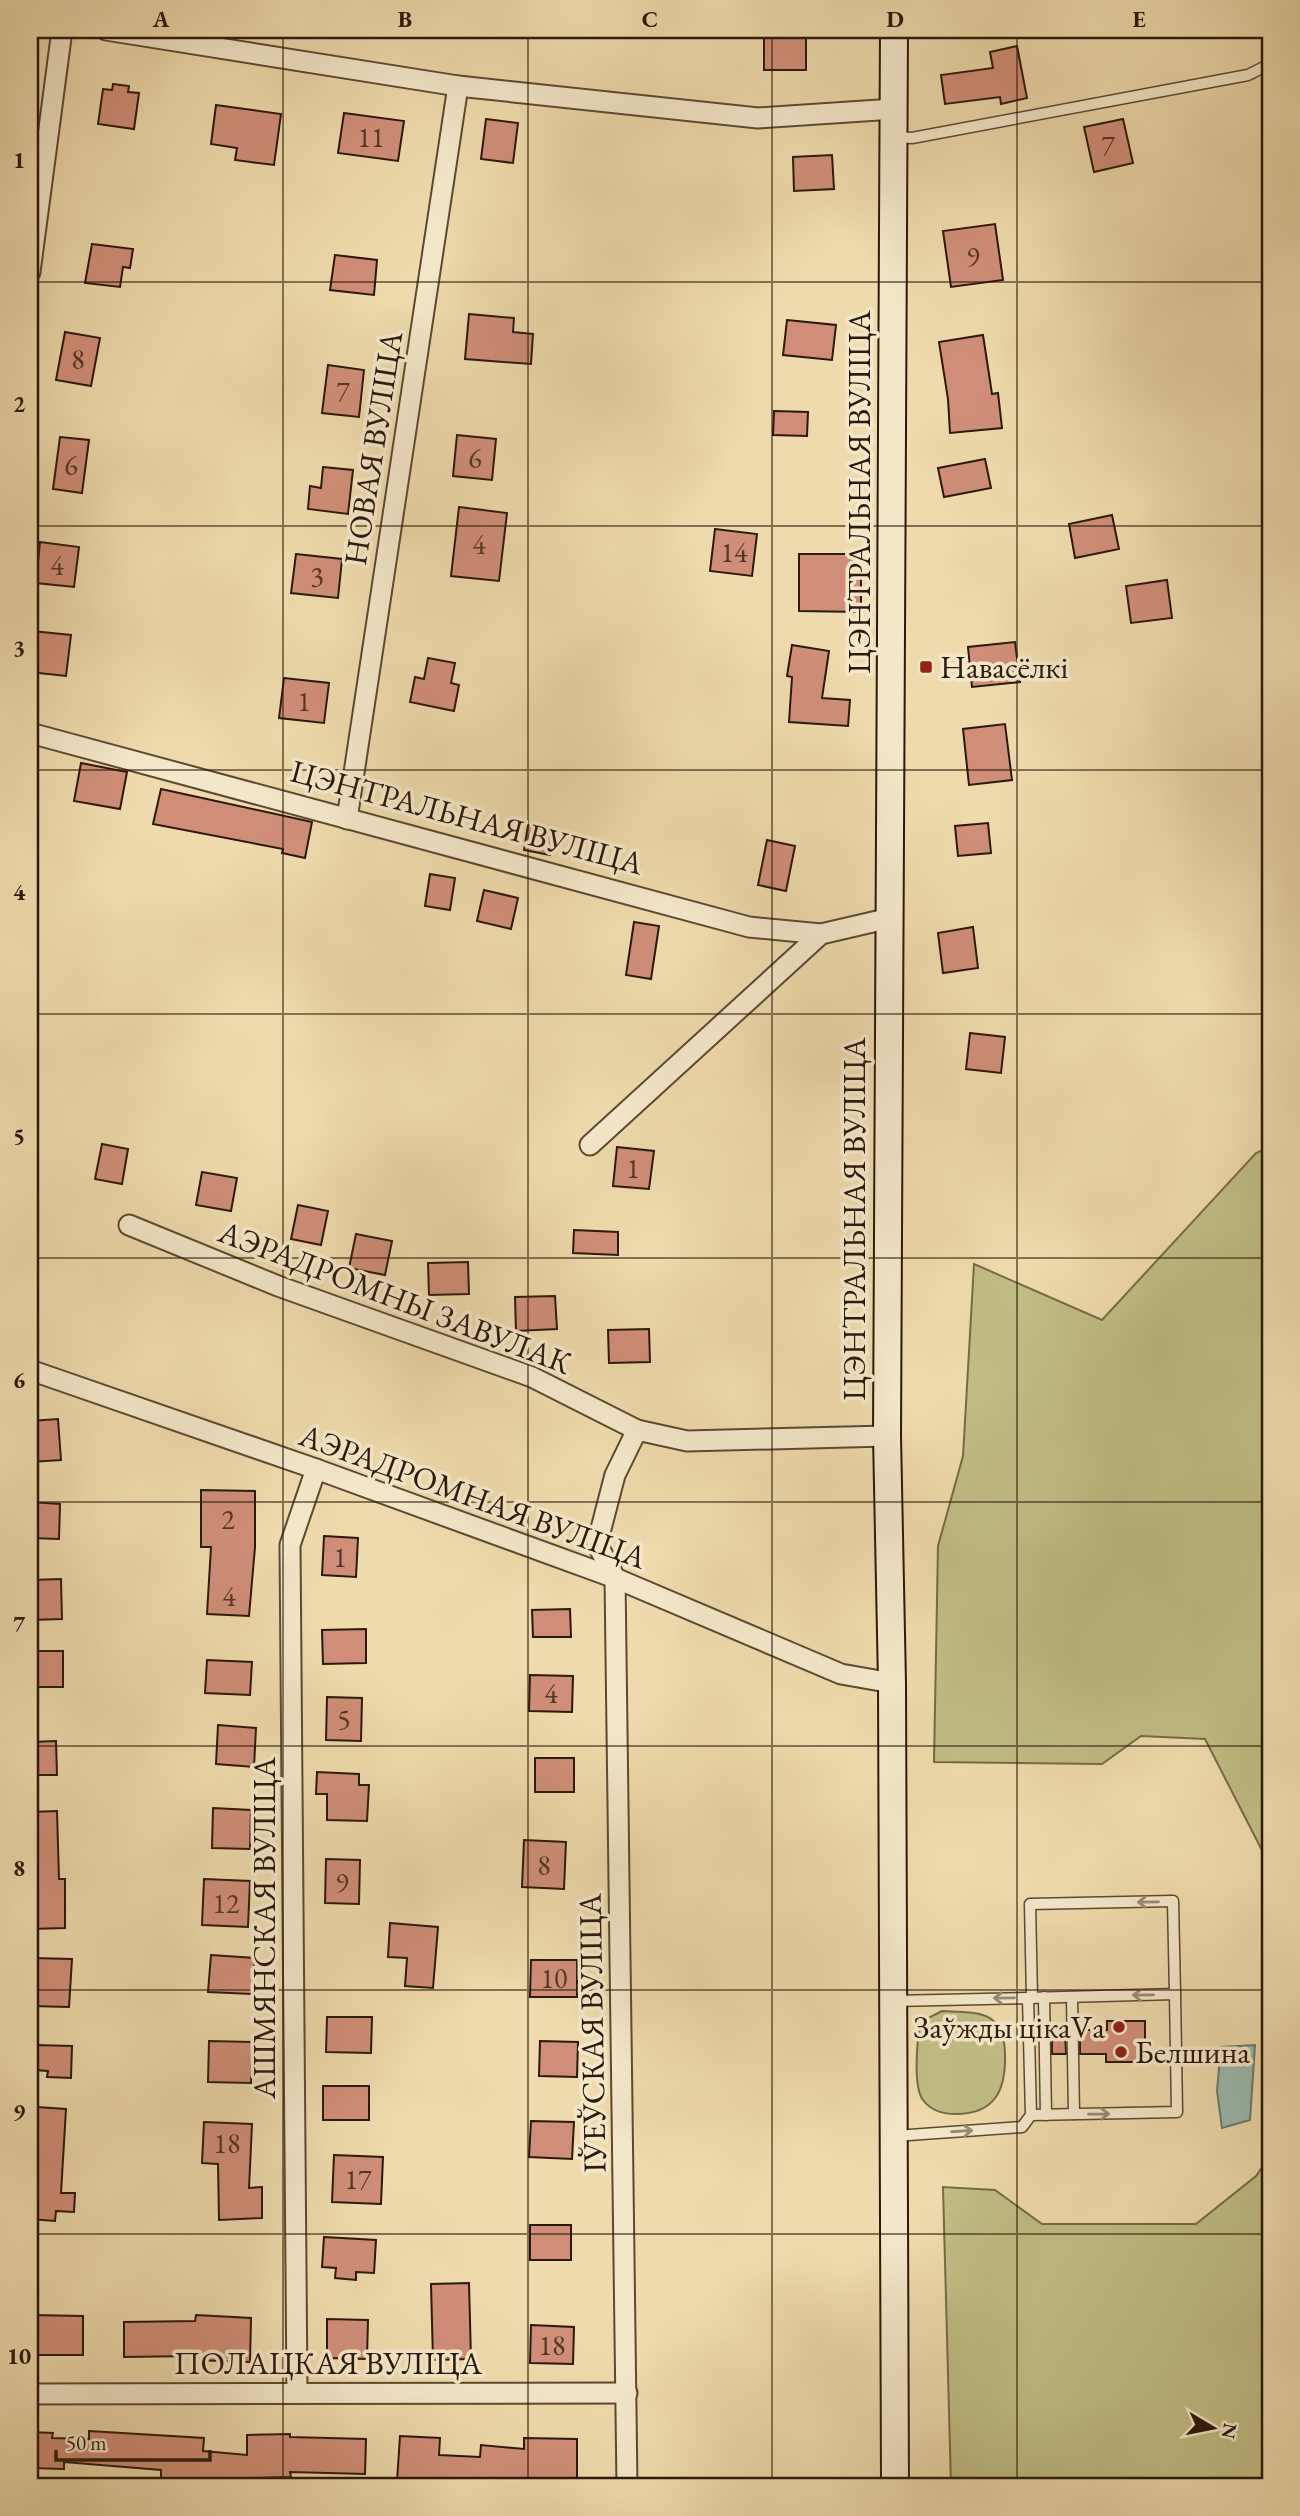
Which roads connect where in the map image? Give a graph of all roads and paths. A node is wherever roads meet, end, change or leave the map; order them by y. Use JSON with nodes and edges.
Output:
{"nodes":[{"id":1,"x":62,"y":30,"type":"edge"},
{"id":2,"x":106,"y":30,"type":"edge"},
{"id":3,"x":894,"y":30,"type":"edge"},
{"id":4,"x":1270,"y":64,"type":"edge"},
{"id":5,"x":458,"y":86,"type":"junction"},
{"id":6,"x":894,"y":108,"type":"junction"},
{"id":7,"x":894,"y":137,"type":"junction"},
{"id":8,"x":30,"y":272,"type":"edge"},
{"id":9,"x":30,"y":733,"type":"edge"},
{"id":10,"x":347,"y":819,"type":"junction"},
{"id":11,"x":890,"y":918,"type":"junction"},
{"id":12,"x":821,"y":934,"type":"junction"},
{"id":13,"x":590,"y":1145,"type":"dead end"},
{"id":14,"x":129,"y":1225,"type":"dead end"},
{"id":15,"x":30,"y":1370,"type":"edge"},
{"id":16,"x":637,"y":1430,"type":"junction"},
{"id":17,"x":887,"y":1436,"type":"junction"},
{"id":18,"x":316,"y":1469,"type":"junction"},
{"id":19,"x":615,"y":1578,"type":"junction"},
{"id":20,"x":892,"y":1683,"type":"junction"},
{"id":21,"x":1174,"y":1994,"type":"junction"},
{"id":22,"x":1072,"y":1997,"type":"junction"},
{"id":23,"x":1035,"y":1998,"type":"junction"},
{"id":24,"x":894,"y":2001,"type":"junction"},
{"id":25,"x":1074,"y":2114,"type":"junction"},
{"id":26,"x":1046,"y":2115,"type":"junction"},
{"id":27,"x":1031,"y":2116,"type":"junction"},
{"id":28,"x":894,"y":2136,"type":"junction"},
{"id":29,"x":297,"y":2392,"type":"junction"},
{"id":30,"x":627,"y":2393,"type":"junction"},
{"id":31,"x":30,"y":2394,"type":"edge"},
{"id":32,"x":627,"y":2486,"type":"edge"},
{"id":33,"x":895,"y":2486,"type":"edge"}],
"edges":[{"from":1,"to":8,"type":"street"},
{"from":2,"to":5,"type":"street"},
{"from":3,"to":6,"type":"main road","name":"ЦЭНТРАЛЬНАЯ ВУЛІЦА"},
{"from":4,"to":7,"type":"lane"},
{"from":5,"to":6,"type":"street"},
{"from":5,"to":10,"type":"street","name":"НОВАЯ ВУЛІЦА"},
{"from":6,"to":7,"type":"main road","name":"ЦЭНТРАЛЬНАЯ ВУЛІЦА"},
{"from":7,"to":11,"type":"main road","name":"ЦЭНТРАЛЬНАЯ ВУЛІЦА"},
{"from":9,"to":10,"type":"street","name":"ЦЭНТРАЛЬНАЯ ВУЛІЦА"},
{"from":10,"to":12,"type":"street","name":"ЦЭНТРАЛЬНАЯ ВУЛІЦА"},
{"from":11,"to":12,"type":"street","name":"ЦЭНТРАЛЬНАЯ ВУЛІЦА"},
{"from":11,"to":17,"type":"main road","name":"ЦЭНТРАЛЬНАЯ ВУЛІЦА"},
{"from":12,"to":13,"type":"street"},
{"from":14,"to":16,"type":"street","name":"АЭРАДРОМНЫ ЗАВУЛАК"},
{"from":15,"to":18,"type":"street","name":"АЭРАДРОМНАЯ ВУЛІЦА"},
{"from":16,"to":17,"type":"street","name":"АЭРАДРОМНЫ ЗАВУЛАК"},
{"from":16,"to":19,"type":"street"},
{"from":17,"to":20,"type":"main road","name":"ЦЭНТРАЛЬНАЯ ВУЛІЦА"},
{"from":18,"to":19,"type":"street","name":"АЭРАДРОМНАЯ ВУЛІЦА"},
{"from":18,"to":29,"type":"street","name":"АШМЯНСКАЯ ВУЛІЦА"},
{"from":19,"to":20,"type":"street","name":"АЭРАДРОМНАЯ ВУЛІЦА"},
{"from":19,"to":30,"type":"street","name":"ІЎЕЎСКАЯ ВУЛІЦА"},
{"from":20,"to":24,"type":"main road","name":"ЦЭНТРАЛЬНАЯ ВУЛІЦА"},
{"from":21,"to":22,"type":"lane","one_way":true},
{"from":21,"to":23,"type":"lane","one_way":true},
{"from":25,"to":21,"type":"lane","one_way":true},
{"from":22,"to":23,"type":"lane"},
{"from":22,"to":25,"type":"lane"},
{"from":23,"to":24,"type":"lane","one_way":true},
{"from":23,"to":26,"type":"lane"},
{"from":23,"to":27,"type":"lane"},
{"from":24,"to":28,"type":"main road","name":"ЦЭНТРАЛЬНАЯ ВУЛІЦА"},
{"from":25,"to":26,"type":"lane"},
{"from":26,"to":27,"type":"lane"},
{"from":28,"to":27,"type":"lane","one_way":true},
{"from":28,"to":33,"type":"main road","name":"ЦЭНТРАЛЬНАЯ ВУЛІЦА"},
{"from":29,"to":30,"type":"street","name":"ПОЛАЦКАЯ ВУЛІЦА"},
{"from":29,"to":31,"type":"street","name":"ПОЛАЦКАЯ ВУЛІЦА"},
{"from":30,"to":32,"type":"street","name":"ІЎЕЎСКАЯ ВУЛІЦА"}]}
